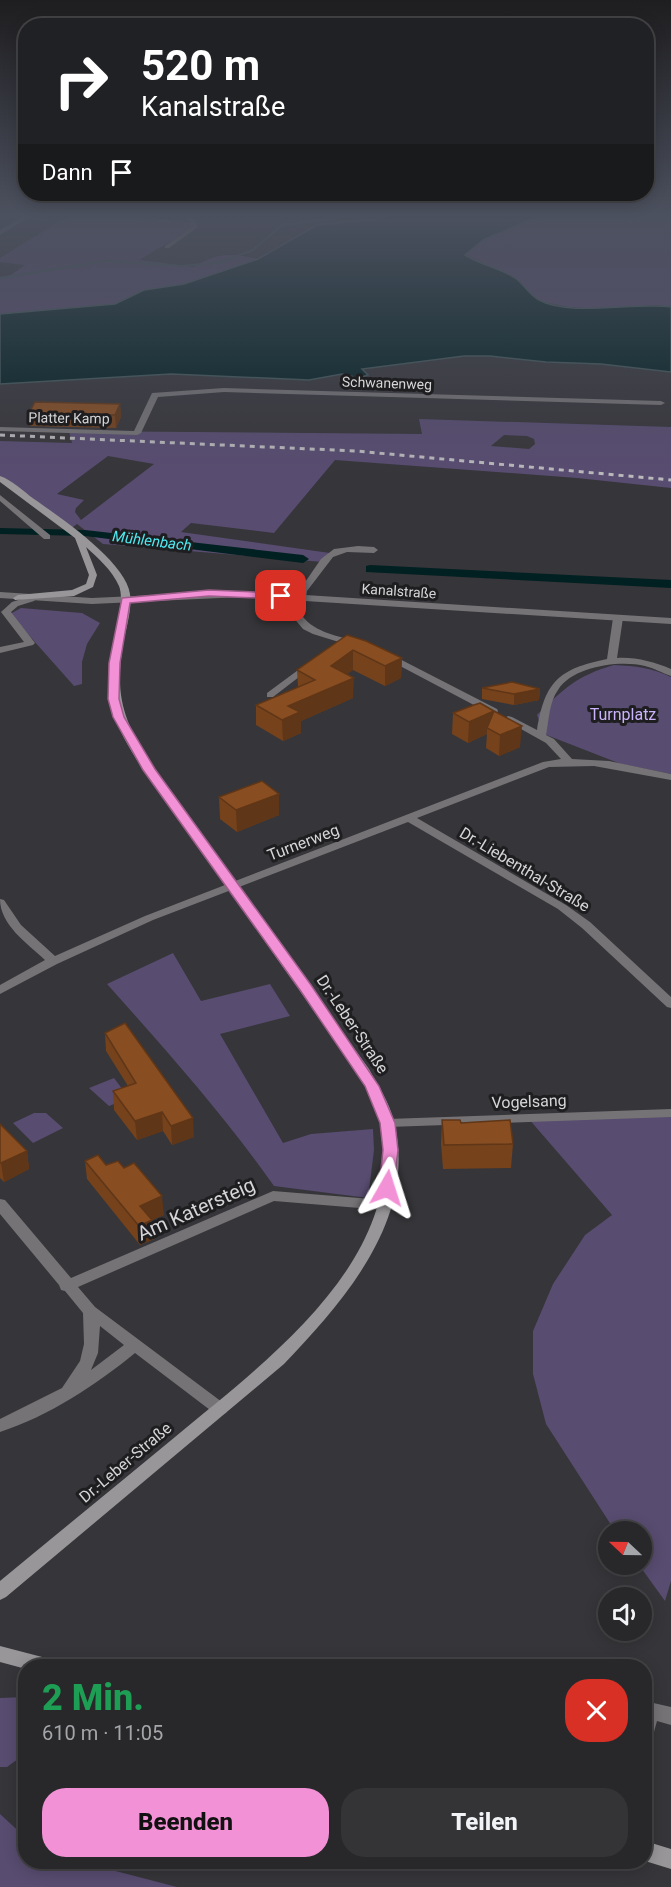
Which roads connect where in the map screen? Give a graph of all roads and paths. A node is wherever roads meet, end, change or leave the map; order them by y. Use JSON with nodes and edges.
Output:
{"nodes":[{"id":1,"x":661,"y":404,"type":"dead end"},
{"id":2,"x":0,"y":429,"type":"edge"},
{"id":3,"x":136,"y":433,"type":"joint"},
{"id":4,"x":0,"y":478,"type":"edge"},
{"id":5,"x":0,"y":497,"type":"edge"},
{"id":6,"x":47,"y":537,"type":"dead end"},
{"id":7,"x":78,"y":538,"type":"junction"},
{"id":8,"x":374,"y":550,"type":"dead end"},
{"id":9,"x":0,"y":595,"type":"edge"},
{"id":10,"x":301,"y":597,"type":"junction"},
{"id":11,"x":18,"y":598,"type":"junction"},
{"id":12,"x":31,"y":599,"type":"junction"},
{"id":13,"x":125,"y":600,"type":"junction"},
{"id":14,"x":618,"y":618,"type":"junction"},
{"id":15,"x":671,"y":621,"type":"edge"},
{"id":16,"x":341,"y":640,"type":"junction"},
{"id":17,"x":332,"y":647,"type":"edge"},
{"id":18,"x":0,"y":650,"type":"edge"},
{"id":19,"x":612,"y":659,"type":"junction"},
{"id":20,"x":315,"y":661,"type":"edge"},
{"id":21,"x":671,"y":672,"type":"edge"},
{"id":22,"x":270,"y":695,"type":"dead end"},
{"id":23,"x":541,"y":737,"type":"junction"},
{"id":24,"x":568,"y":760,"type":"junction"},
{"id":25,"x":671,"y":777,"type":"edge"},
{"id":26,"x":409,"y":818,"type":"junction"},
{"id":27,"x":233,"y":886,"type":"junction"},
{"id":28,"x":0,"y":902,"type":"edge"},
{"id":29,"x":53,"y":961,"type":"junction"},
{"id":30,"x":0,"y":990,"type":"edge"},
{"id":31,"x":671,"y":1004,"type":"edge"},
{"id":32,"x":671,"y":1113,"type":"edge"},
{"id":33,"x":388,"y":1123,"type":"junction"},
{"id":34,"x":0,"y":1204,"type":"edge"},
{"id":35,"x":384,"y":1205,"type":"junction"},
{"id":36,"x":66,"y":1286,"type":"junction"},
{"id":37,"x":90,"y":1311,"type":"junction"},
{"id":38,"x":134,"y":1346,"type":"junction"},
{"id":39,"x":62,"y":1396,"type":"junction"},
{"id":40,"x":220,"y":1409,"type":"junction"},
{"id":41,"x":0,"y":1426,"type":"edge"},
{"id":42,"x":0,"y":1592,"type":"edge"},
{"id":43,"x":0,"y":1654,"type":"edge"},
{"id":44,"x":19,"y":1659,"type":"edge"},
{"id":45,"x":652,"y":1711,"type":"edge"},
{"id":46,"x":671,"y":1716,"type":"edge"},
{"id":47,"x":652,"y":1853,"type":"edge"},
{"id":48,"x":671,"y":1859,"type":"edge"}],
"edges":[{"from":1,"to":3,"type":"street","name":"Schwanenweg"},
{"from":2,"to":3,"type":"street","name":"Platter Kamp"},
{"from":4,"to":7,"type":"main road"},
{"from":5,"to":6,"type":"street"},
{"from":7,"to":11,"type":"main road"},
{"from":7,"to":13,"type":"main road"},
{"from":8,"to":10,"type":"street"},
{"from":9,"to":11,"type":"street"},
{"from":10,"to":13,"type":"street","name":"Kanalstraße"},
{"from":10,"to":14,"type":"street","name":"Kanalstraße"},
{"from":10,"to":16,"type":"street"},
{"from":11,"to":12,"type":"street"},
{"from":12,"to":13,"type":"street"},
{"from":12,"to":18,"type":"street"},
{"from":13,"to":27,"type":"main road","name":"Dr.-Leber-Straße"},
{"from":14,"to":15,"type":"street","name":"Kanalstraße"},
{"from":14,"to":19,"type":"street"},
{"from":16,"to":17,"type":"street"},
{"from":16,"to":23,"type":"street"},
{"from":19,"to":21,"type":"street"},
{"from":19,"to":23,"type":"street"},
{"from":20,"to":22,"type":"street"},
{"from":23,"to":24,"type":"street"},
{"from":24,"to":25,"type":"street"},
{"from":24,"to":26,"type":"street","name":"Turnerweg"},
{"from":26,"to":27,"type":"street","name":"Turnerweg"},
{"from":26,"to":31,"type":"street","name":"Dr.-Liebenthal-Straße"},
{"from":27,"to":29,"type":"street","name":"Turnerweg"},
{"from":27,"to":33,"type":"main road","name":"Dr.-Leber-Straße"},
{"from":28,"to":29,"type":"street"},
{"from":29,"to":30,"type":"street","name":"Turnerweg"},
{"from":32,"to":33,"type":"street","name":"Vogelsang"},
{"from":33,"to":35,"type":"main road","name":"Dr.-Leber-Straße"},
{"from":34,"to":36,"type":"street"},
{"from":35,"to":36,"type":"street","name":"Am Katersteig"},
{"from":35,"to":40,"type":"main road","name":"Dr.-Leber-Straße"},
{"from":36,"to":37,"type":"street"},
{"from":37,"to":38,"type":"street"},
{"from":37,"to":39,"type":"street"},
{"from":38,"to":39,"type":"street"},
{"from":38,"to":40,"type":"street"},
{"from":39,"to":41,"type":"street"},
{"from":40,"to":42,"type":"main road","name":"Dr.-Leber-Straße"},
{"from":43,"to":44,"type":"main road"},
{"from":45,"to":46,"type":"street"},
{"from":47,"to":48,"type":"main road"}]}
